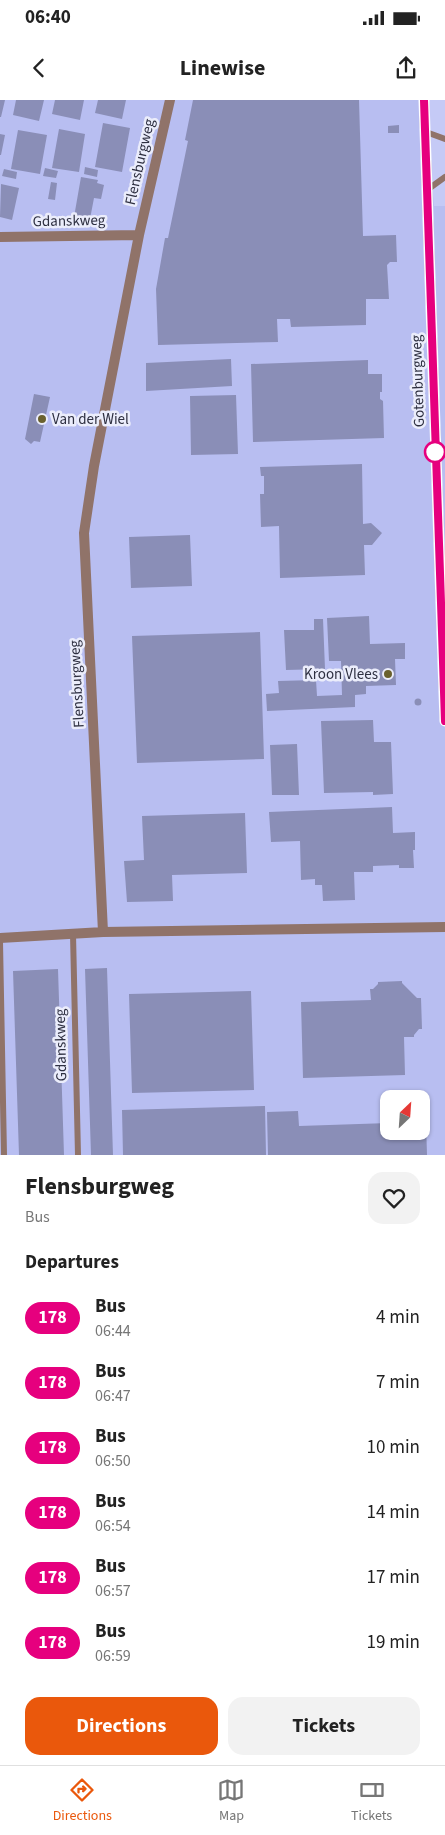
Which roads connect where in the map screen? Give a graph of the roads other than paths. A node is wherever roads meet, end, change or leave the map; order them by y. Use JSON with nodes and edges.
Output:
{"nodes":[{"id":1,"x":170,"y":100,"type":"edge"},
{"id":2,"x":424,"y":100,"type":"edge"},
{"id":3,"x":426,"y":132,"type":"junction"},
{"id":4,"x":445,"y":139,"type":"edge"},
{"id":5,"x":445,"y":176,"type":"edge"},
{"id":6,"x":427,"y":190,"type":"junction"},
{"id":7,"x":139,"y":235,"type":"junction"},
{"id":8,"x":0,"y":237,"type":"edge"},
{"id":9,"x":442,"y":570,"type":"edge"},
{"id":10,"x":445,"y":720,"type":"edge"},
{"id":11,"x":445,"y":927,"type":"edge"},
{"id":12,"x":103,"y":932,"type":"junction"},
{"id":13,"x":73,"y":934,"type":"junction"},
{"id":14,"x":0,"y":938,"type":"edge"},
{"id":15,"x":0,"y":942,"type":"edge"},
{"id":16,"x":4,"y":1155,"type":"edge"},
{"id":17,"x":78,"y":1155,"type":"edge"}],
"edges":[{"from":1,"to":7,"type":"street","name":"Flensburgweg"},
{"from":2,"to":3,"type":"street","name":"Gotenburgweg"},
{"from":3,"to":4,"type":"lane"},
{"from":3,"to":6,"type":"street","name":"Gotenburgweg"},
{"from":5,"to":6,"type":"lane"},
{"from":6,"to":9,"type":"street","name":"Gotenburgweg"},
{"from":7,"to":8,"type":"street","name":"Gdanskweg"},
{"from":7,"to":12,"type":"street","name":"Flensburgweg"},
{"from":9,"to":10,"type":"street","name":"Gotenburgweg"},
{"from":11,"to":12,"type":"street"},
{"from":12,"to":13,"type":"street"},
{"from":13,"to":14,"type":"street"},
{"from":13,"to":17,"type":"lane","name":"Gdanskweg"},
{"from":15,"to":16,"type":"lane"}]}
